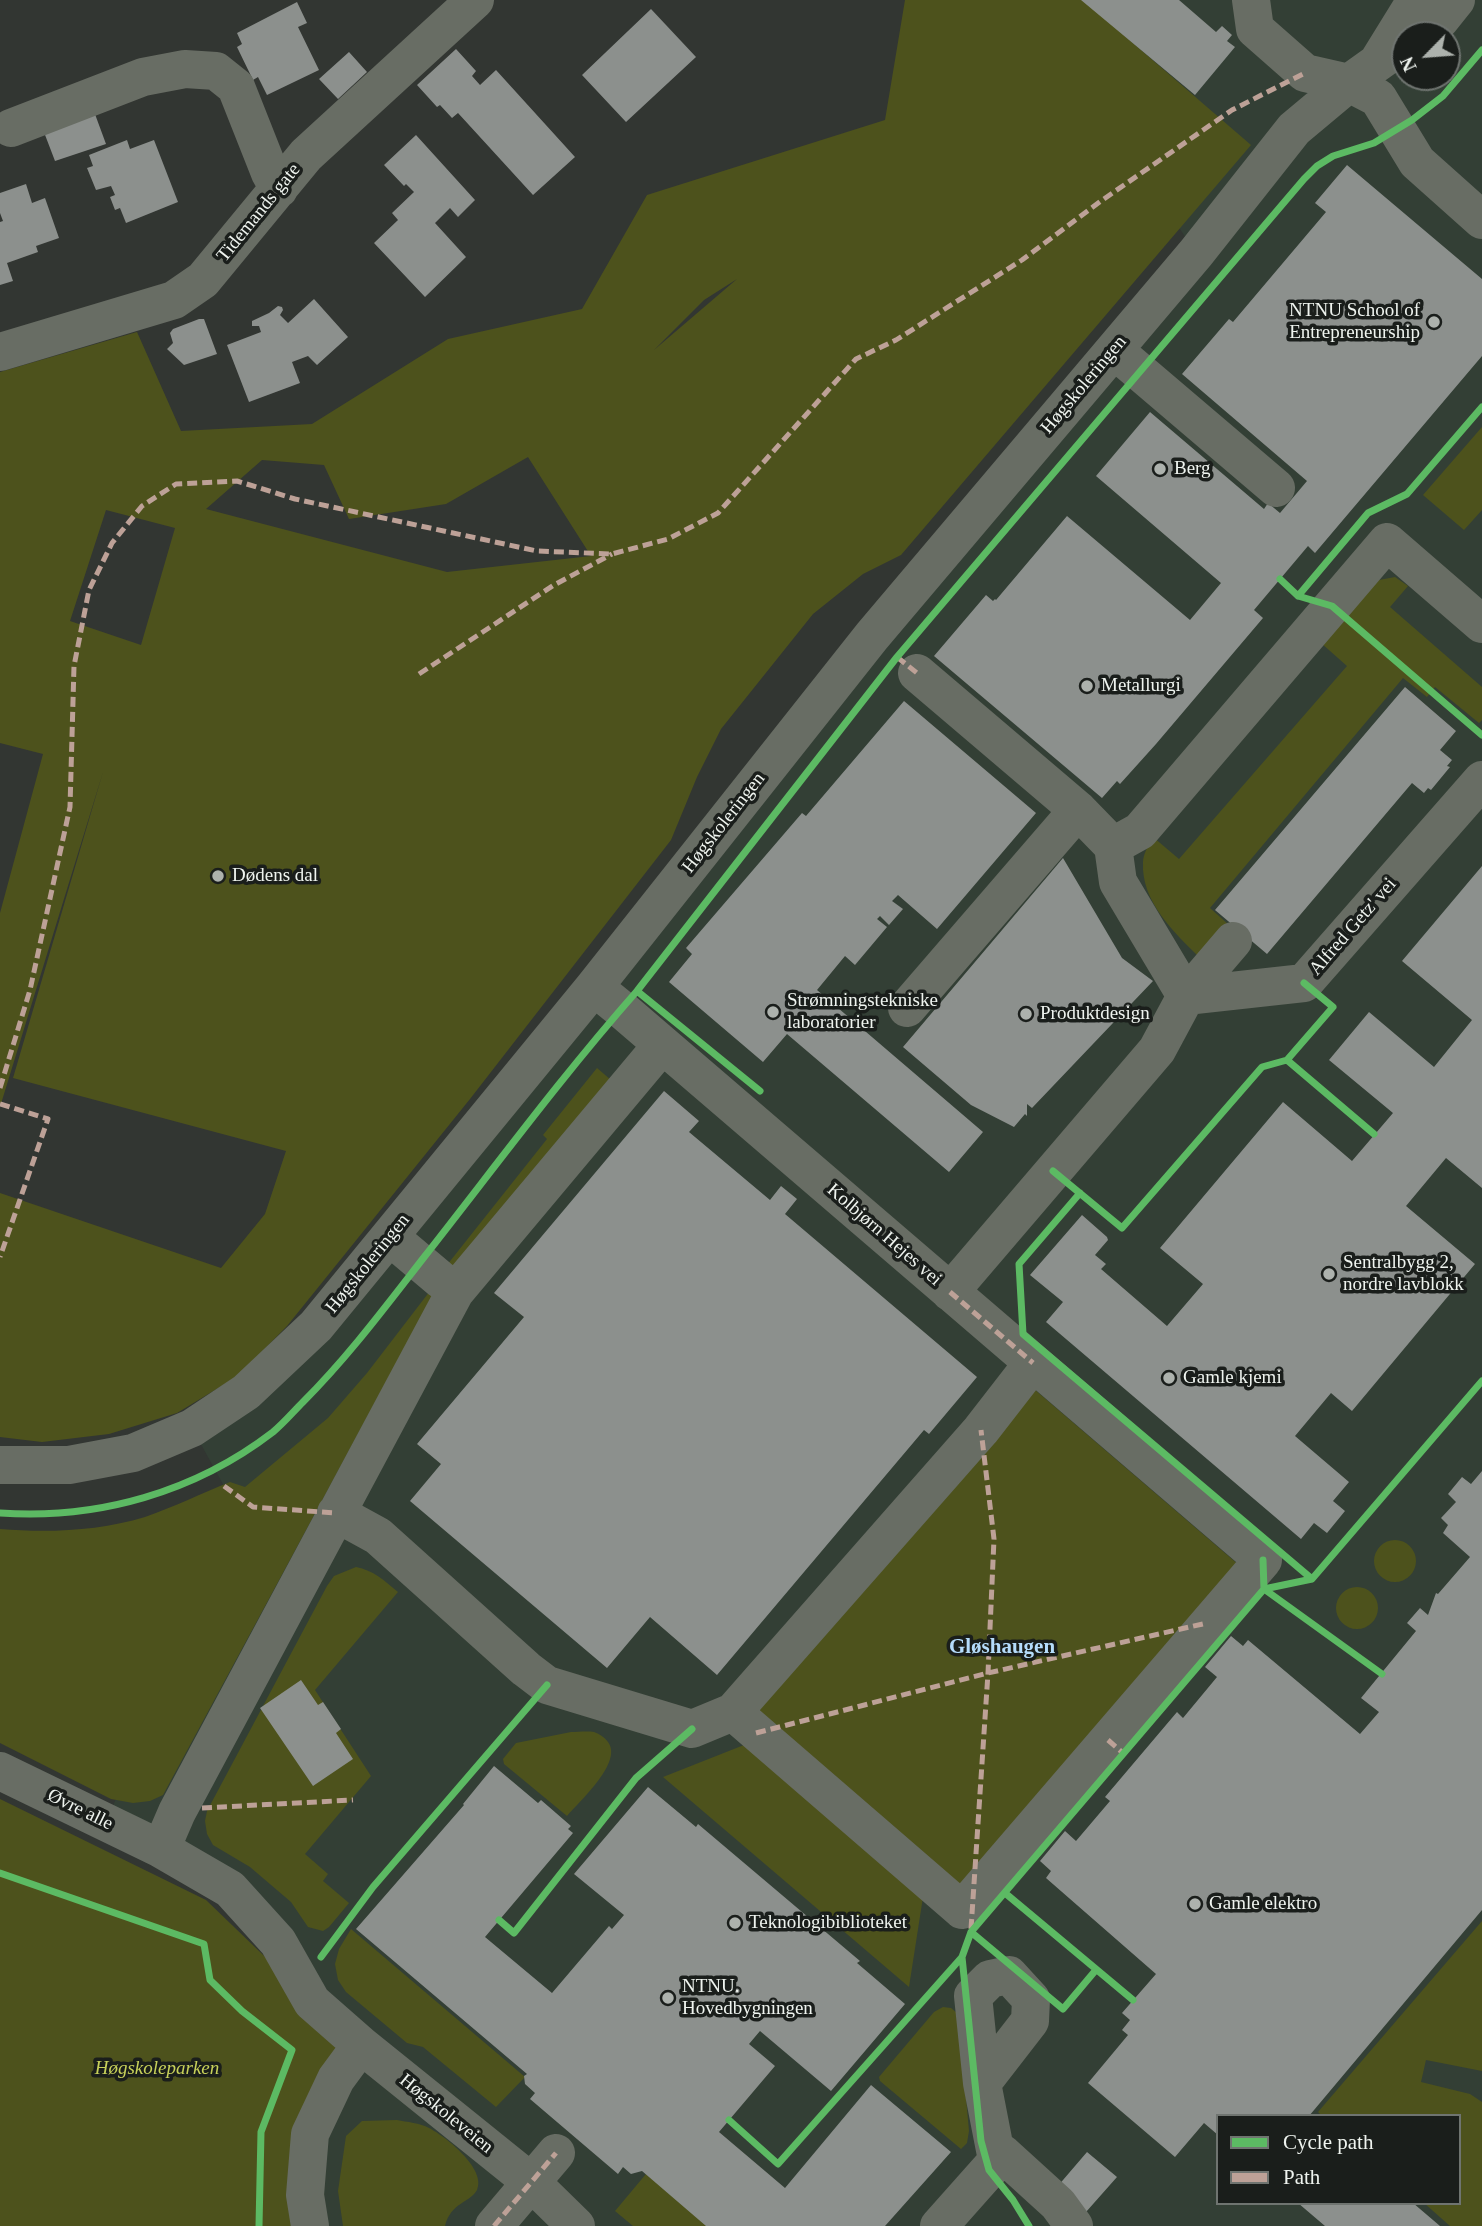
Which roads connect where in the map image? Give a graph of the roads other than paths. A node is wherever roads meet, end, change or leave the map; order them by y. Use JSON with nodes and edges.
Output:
{"nodes":[{"id":1,"x":475,"y":0,"type":"edge"},
{"id":2,"x":1251,"y":0,"type":"edge"},
{"id":3,"x":1416,"y":0,"type":"edge"},
{"id":4,"x":1456,"y":0,"type":"edge"},
{"id":5,"x":1406,"y":21,"type":"edge"},
{"id":6,"x":1438,"y":21,"type":"edge"},
{"id":7,"x":1391,"y":52,"type":"edge"},
{"id":8,"x":1349,"y":83,"type":"junction"},
{"id":9,"x":11,"y":128,"type":"dead end"},
{"id":10,"x":279,"y":189,"type":"junction"},
{"id":11,"x":1482,"y":220,"type":"edge"},
{"id":12,"x":1114,"y":350,"type":"junction"},
{"id":13,"x":0,"y":352,"type":"edge"},
{"id":14,"x":1276,"y":488,"type":"dead end"},
{"id":15,"x":1482,"y":624,"type":"edge"},
{"id":16,"x":917,"y":673,"type":"dead end"},
{"id":17,"x":1482,"y":780,"type":"edge"},
{"id":18,"x":1078,"y":810,"type":"junction"},
{"id":19,"x":1113,"y":846,"type":"junction"},
{"id":20,"x":1233,"y":941,"type":"dead end"},
{"id":21,"x":594,"y":987,"type":"junction"},
{"id":22,"x":1186,"y":996,"type":"junction"},
{"id":23,"x":907,"y":1009,"type":"dead end"},
{"id":24,"x":662,"y":1045,"type":"junction"},
{"id":25,"x":390,"y":1237,"type":"junction"},
{"id":26,"x":441,"y":1280,"type":"dead end"},
{"id":27,"x":950,"y":1292,"type":"junction"},
{"id":28,"x":1033,"y":1363,"type":"junction"},
{"id":29,"x":0,"y":1465,"type":"edge"},
{"id":30,"x":336,"y":1513,"type":"junction"},
{"id":31,"x":733,"y":1712,"type":"junction"},
{"id":32,"x":0,"y":1771,"type":"edge"},
{"id":33,"x":160,"y":1849,"type":"junction"},
{"id":34,"x":361,"y":2045,"type":"junction"},
{"id":35,"x":982,"y":2083,"type":"dead end"},
{"id":36,"x":556,"y":2153,"type":"dead end"},
{"id":37,"x":998,"y":2160,"type":"junction"},
{"id":38,"x":531,"y":2182,"type":"junction"},
{"id":39,"x":310,"y":2226,"type":"edge"},
{"id":40,"x":494,"y":2226,"type":"edge"},
{"id":41,"x":576,"y":2226,"type":"edge"},
{"id":42,"x":939,"y":2226,"type":"edge"},
{"id":43,"x":1074,"y":2226,"type":"edge"}],
"edges":[{"from":1,"to":10,"type":"street","name":"Tidemands gate"},
{"from":2,"to":8,"type":"street"},
{"from":3,"to":5,"type":"street","name":"Høgskoleringen"},
{"from":4,"to":6,"type":"street"},
{"from":7,"to":8,"type":"street","name":"Høgskoleringen"},
{"from":8,"to":11,"type":"street"},
{"from":8,"to":12,"type":"street","name":"Høgskoleringen"},
{"from":9,"to":10,"type":"street"},
{"from":10,"to":13,"type":"street","name":"Tidemands gate"},
{"from":12,"to":14,"type":"street"},
{"from":12,"to":21,"type":"street","name":"Høgskoleringen"},
{"from":15,"to":19,"type":"street"},
{"from":16,"to":18,"type":"street"},
{"from":17,"to":22,"type":"street","name":"Alfred Getz' vei"},
{"from":18,"to":19,"type":"street"},
{"from":18,"to":23,"type":"street"},
{"from":19,"to":22,"type":"street"},
{"from":20,"to":22,"type":"street","name":"Kolbjørn Hejes vei"},
{"from":21,"to":24,"type":"street","name":"Kolbjørn Hejes vei"},
{"from":21,"to":25,"type":"street","name":"Høgskoleringen"},
{"from":22,"to":27,"type":"street","name":"Kolbjørn Hejes vei"},
{"from":24,"to":27,"type":"street","name":"Kolbjørn Hejes vei"},
{"from":24,"to":30,"type":"street"},
{"from":25,"to":26,"type":"street"},
{"from":25,"to":29,"type":"street","name":"Høgskoleringen"},
{"from":27,"to":28,"type":"street"},
{"from":28,"to":31,"type":"street"},
{"from":28,"to":31,"type":"street"},
{"from":30,"to":31,"type":"street"},
{"from":30,"to":33,"type":"street"},
{"from":32,"to":33,"type":"street","name":"Øvre alle"},
{"from":33,"to":34,"type":"street","name":"Høgskoleveien"},
{"from":34,"to":38,"type":"street","name":"Høgskoleveien"},
{"from":34,"to":39,"type":"street"},
{"from":35,"to":37,"type":"street"},
{"from":36,"to":38,"type":"street"},
{"from":37,"to":42,"type":"street"},
{"from":37,"to":43,"type":"street"},
{"from":38,"to":40,"type":"street"},
{"from":38,"to":41,"type":"street","name":"Høgskoleveien"}]}
